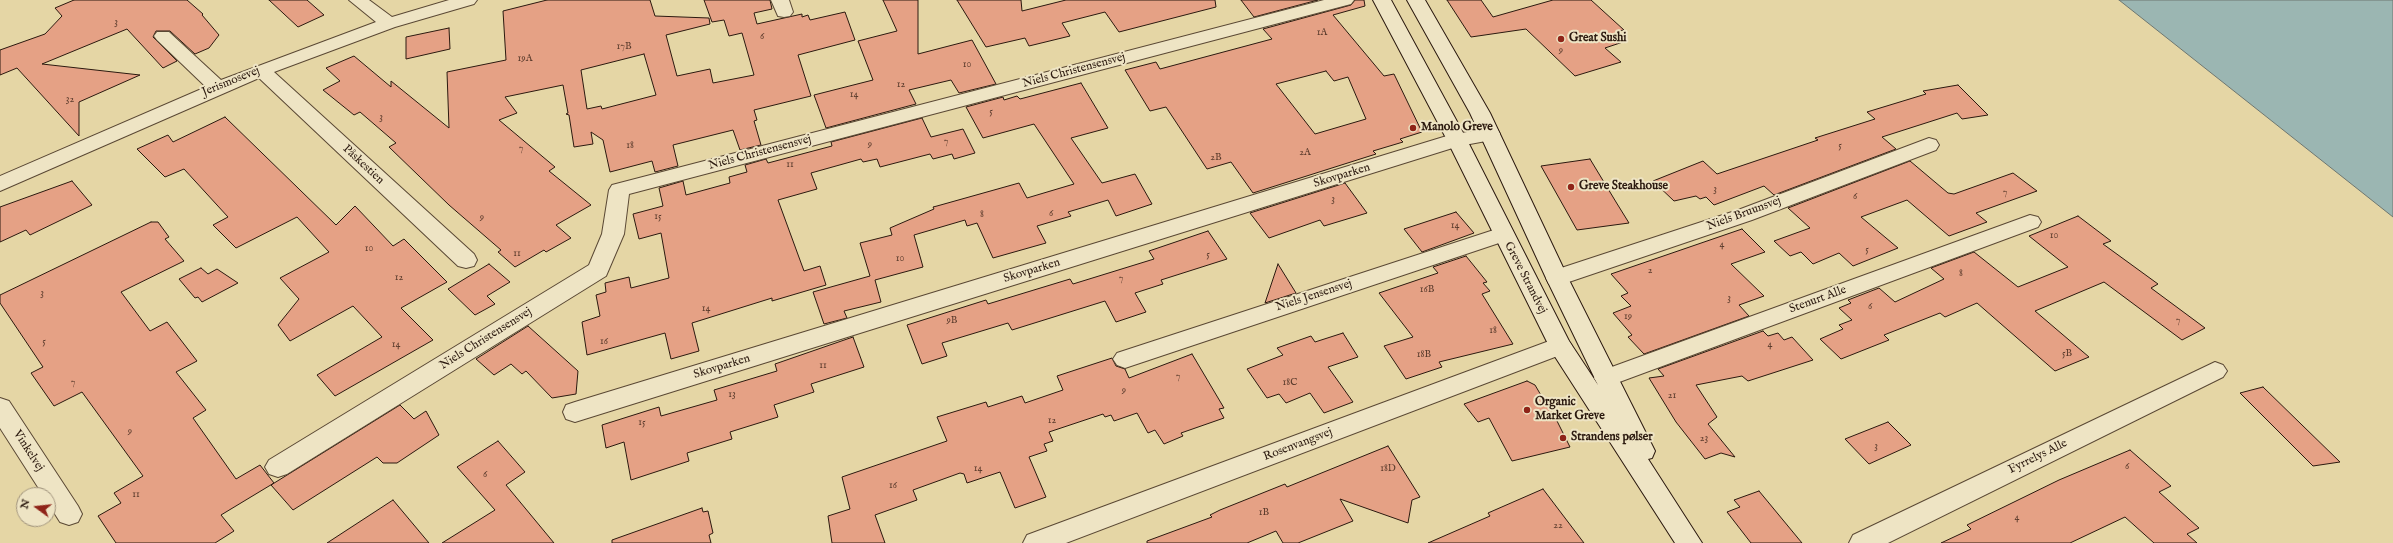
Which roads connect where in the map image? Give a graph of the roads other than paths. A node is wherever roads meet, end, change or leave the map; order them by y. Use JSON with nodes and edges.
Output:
{"nodes":[{"id":1,"x":358,"y":0,"type":"edge"},
{"id":2,"x":468,"y":0,"type":"edge"},
{"id":3,"x":1345,"y":0,"type":"edge"},
{"id":4,"x":1382,"y":0,"type":"edge"},
{"id":5,"x":1416,"y":0,"type":"edge"},
{"id":6,"x":389,"y":23,"type":"junction"},
{"id":7,"x":163,"y":36,"type":"dead end"},
{"id":8,"x":261,"y":70,"type":"junction"},
{"id":9,"x":217,"y":87,"type":"junction"},
{"id":10,"x":1490,"y":134,"type":"junction"},
{"id":11,"x":1457,"y":140,"type":"junction"},
{"id":12,"x":1929,"y":145,"type":"dead end"},
{"id":13,"x":0,"y":184,"type":"edge"},
{"id":14,"x":2030,"y":222,"type":"dead end"},
{"id":15,"x":1503,"y":234,"type":"junction"},
{"id":16,"x":466,"y":260,"type":"dead end"},
{"id":17,"x":1558,"y":278,"type":"junction"},
{"id":18,"x":1560,"y":346,"type":"junction"},
{"id":19,"x":1124,"y":359,"type":"dead end"},
{"id":20,"x":2215,"y":371,"type":"dead end"},
{"id":21,"x":1606,"y":378,"type":"junction"},
{"id":22,"x":0,"y":408,"type":"edge"},
{"id":23,"x":575,"y":412,"type":"dead end"},
{"id":24,"x":278,"y":467,"type":"dead end"},
{"id":25,"x":69,"y":514,"type":"dead end"},
{"id":26,"x":1036,"y":543,"type":"edge"},
{"id":27,"x":1689,"y":543,"type":"edge"},
{"id":28,"x":1862,"y":543,"type":"edge"}],
"edges":[{"from":1,"to":6,"type":"street"},
{"from":2,"to":6,"type":"street","name":"Jerismosevej"},
{"from":3,"to":24,"type":"street","name":"Niels Christensensvej"},
{"from":4,"to":11,"type":"street","name":"Greve Strandvej"},
{"from":5,"to":10,"type":"street","name":"Greve Strandvej"},
{"from":6,"to":8,"type":"street","name":"Jerismosevej"},
{"from":7,"to":9,"type":"street"},
{"from":8,"to":9,"type":"street","name":"Jerismosevej"},
{"from":8,"to":16,"type":"street","name":"Påskestien"},
{"from":9,"to":13,"type":"street","name":"Jerismosevej"},
{"from":10,"to":11,"type":"street","name":"Skovparken"},
{"from":10,"to":17,"type":"street","name":"Greve Strandvej"},
{"from":11,"to":15,"type":"street","name":"Greve Strandvej"},
{"from":11,"to":23,"type":"street","name":"Skovparken"},
{"from":12,"to":17,"type":"street","name":"Niels Bruunsvej"},
{"from":14,"to":21,"type":"street","name":"Stenurt Alle"},
{"from":15,"to":18,"type":"street","name":"Greve Strandvej"},
{"from":15,"to":19,"type":"street","name":"Niels Jensensvej"},
{"from":17,"to":21,"type":"street","name":"Greve Strandvej"},
{"from":18,"to":26,"type":"street","name":"Rosenvangsvej"},
{"from":18,"to":27,"type":"street","name":"Greve Strandvej"},
{"from":20,"to":28,"type":"street","name":"Fyrrelys Alle"},
{"from":21,"to":27,"type":"street","name":"Greve Strandvej"},
{"from":22,"to":25,"type":"street","name":"Vinkelvej"}]}
